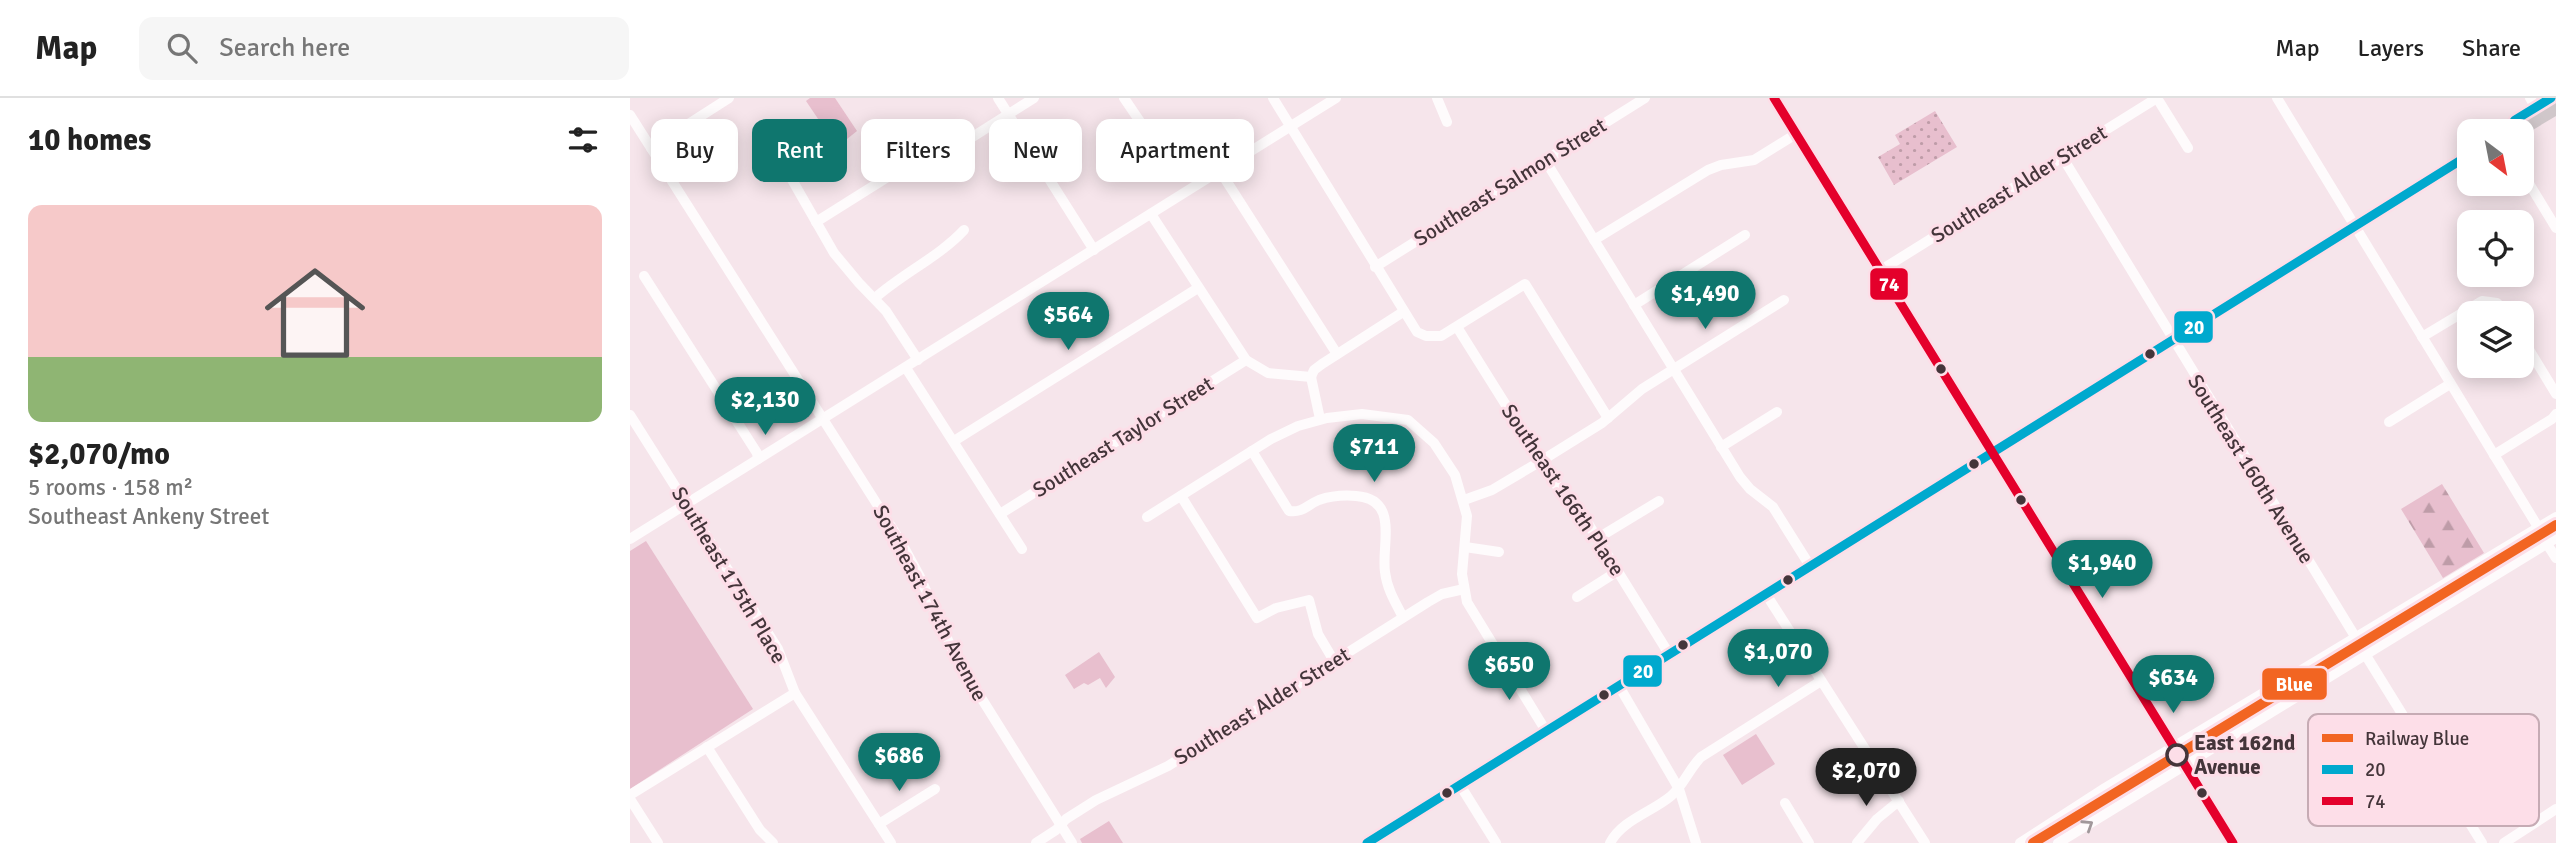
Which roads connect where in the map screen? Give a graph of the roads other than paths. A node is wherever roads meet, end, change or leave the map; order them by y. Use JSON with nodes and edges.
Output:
{"nodes":[{"id":1,"x":729,"y":98,"type":"edge"},
{"id":2,"x":998,"y":98,"type":"edge"},
{"id":3,"x":1034,"y":98,"type":"edge"},
{"id":4,"x":1124,"y":98,"type":"edge"},
{"id":5,"x":1273,"y":98,"type":"edge"},
{"id":6,"x":1336,"y":98,"type":"edge"},
{"id":7,"x":1437,"y":98,"type":"edge"},
{"id":8,"x":1645,"y":98,"type":"edge"},
{"id":9,"x":1774,"y":98,"type":"edge"},
{"id":10,"x":2157,"y":98,"type":"edge"},
{"id":11,"x":2277,"y":98,"type":"edge"},
{"id":12,"x":2552,"y":98,"type":"edge"},
{"id":13,"x":2533,"y":103,"type":"edge"},
{"id":14,"x":2556,"y":109,"type":"edge"},
{"id":15,"x":1008,"y":114,"type":"junction"},
{"id":16,"x":630,"y":115,"type":"edge"},
{"id":17,"x":696,"y":119,"type":"edge"},
{"id":18,"x":1138,"y":119,"type":"edge"},
{"id":19,"x":2516,"y":119,"type":"edge"},
{"id":20,"x":1447,"y":122,"type":"dead end"},
{"id":21,"x":2534,"y":122,"type":"edge"},
{"id":22,"x":1291,"y":126,"type":"junction"},
{"id":23,"x":634,"y":129,"type":"edge"},
{"id":24,"x":1796,"y":134,"type":"junction"},
{"id":25,"x":651,"y":148,"type":"edge"},
{"id":26,"x":2188,"y":148,"type":"dead end"},
{"id":27,"x":1254,"y":149,"type":"edge"},
{"id":28,"x":2064,"y":155,"type":"junction"},
{"id":29,"x":1545,"y":160,"type":"junction"},
{"id":30,"x":2457,"y":162,"type":"edge"},
{"id":31,"x":673,"y":182,"type":"edge"},
{"id":32,"x":793,"y":182,"type":"edge"},
{"id":33,"x":1202,"y":182,"type":"edge"},
{"id":34,"x":1227,"y":182,"type":"edge"},
{"id":35,"x":2534,"y":192,"type":"edge"},
{"id":36,"x":1151,"y":214,"type":"junction"},
{"id":37,"x":816,"y":222,"type":"junction"},
{"id":38,"x":2355,"y":226,"type":"junction"},
{"id":39,"x":2556,"y":228,"type":"edge"},
{"id":40,"x":964,"y":230,"type":"dead end"},
{"id":41,"x":1745,"y":235,"type":"dead end"},
{"id":42,"x":1594,"y":240,"type":"junction"},
{"id":43,"x":1094,"y":250,"type":"junction"},
{"id":44,"x":1375,"y":267,"type":"junction"},
{"id":45,"x":1881,"y":270,"type":"junction"},
{"id":46,"x":644,"y":276,"type":"dead end"},
{"id":47,"x":1199,"y":288,"type":"junction"},
{"id":48,"x":875,"y":298,"type":"junction"},
{"id":49,"x":1784,"y":300,"type":"dead end"},
{"id":50,"x":1634,"y":305,"type":"junction"},
{"id":51,"x":1403,"y":312,"type":"junction"},
{"id":52,"x":2457,"y":316,"type":"edge"},
{"id":53,"x":1457,"y":327,"type":"junction"},
{"id":54,"x":2422,"y":337,"type":"junction"},
{"id":55,"x":2172,"y":340,"type":"junction"},
{"id":56,"x":1338,"y":355,"type":"junction"},
{"id":57,"x":2534,"y":358,"type":"edge"},
{"id":58,"x":918,"y":360,"type":"junction"},
{"id":59,"x":1246,"y":360,"type":"junction"},
{"id":60,"x":906,"y":368,"type":"junction"},
{"id":61,"x":1673,"y":369,"type":"junction"},
{"id":62,"x":1311,"y":377,"type":"junction"},
{"id":63,"x":2450,"y":384,"type":"junction"},
{"id":64,"x":2556,"y":394,"type":"edge"},
{"id":65,"x":1412,"y":409,"type":"dead end"},
{"id":66,"x":1777,"y":412,"type":"dead end"},
{"id":67,"x":2556,"y":414,"type":"edge"},
{"id":68,"x":630,"y":415,"type":"edge"},
{"id":69,"x":1608,"y":418,"type":"junction"},
{"id":70,"x":823,"y":419,"type":"junction"},
{"id":71,"x":1320,"y":419,"type":"junction"},
{"id":72,"x":1408,"y":421,"type":"junction"},
{"id":73,"x":2389,"y":422,"type":"dead end"},
{"id":74,"x":954,"y":441,"type":"junction"},
{"id":75,"x":1721,"y":447,"type":"junction"},
{"id":76,"x":1252,"y":451,"type":"junction"},
{"id":77,"x":1993,"y":452,"type":"junction"},
{"id":78,"x":2494,"y":454,"type":"junction"},
{"id":79,"x":758,"y":460,"type":"junction"},
{"id":80,"x":1541,"y":461,"type":"junction"},
{"id":81,"x":1181,"y":496,"type":"junction"},
{"id":82,"x":1464,"y":499,"type":"junction"},
{"id":83,"x":1659,"y":501,"type":"dead end"},
{"id":84,"x":687,"y":504,"type":"junction"},
{"id":85,"x":1000,"y":514,"type":"junction"},
{"id":86,"x":1147,"y":517,"type":"dead end"},
{"id":87,"x":2556,"y":517,"type":"edge"},
{"id":88,"x":2538,"y":527,"type":"junction"},
{"id":89,"x":1598,"y":538,"type":"junction"},
{"id":90,"x":630,"y":540,"type":"edge"},
{"id":91,"x":2552,"y":541,"type":"edge"},
{"id":92,"x":1465,"y":547,"type":"junction"},
{"id":93,"x":1022,"y":549,"type":"dead end"},
{"id":94,"x":1499,"y":552,"type":"dead end"},
{"id":95,"x":2556,"y":558,"type":"edge"},
{"id":96,"x":1810,"y":566,"type":"junction"},
{"id":97,"x":1618,"y":571,"type":"junction"},
{"id":98,"x":1464,"y":589,"type":"junction"},
{"id":99,"x":1766,"y":594,"type":"junction"},
{"id":100,"x":1577,"y":597,"type":"dead end"},
{"id":101,"x":1403,"y":617,"type":"junction"},
{"id":102,"x":2356,"y":638,"type":"junction"},
{"id":103,"x":1669,"y":654,"type":"junction"},
{"id":104,"x":2365,"y":654,"type":"junction"},
{"id":105,"x":1334,"y":660,"type":"junction"},
{"id":106,"x":1821,"y":681,"type":"junction"},
{"id":107,"x":1619,"y":686,"type":"junction"},
{"id":108,"x":794,"y":693,"type":"junction"},
{"id":109,"x":2402,"y":714,"type":"edge"},
{"id":110,"x":1546,"y":731,"type":"junction"},
{"id":111,"x":707,"y":747,"type":"junction"},
{"id":112,"x":2179,"y":757,"type":"junction"},
{"id":113,"x":1460,"y":785,"type":"junction"},
{"id":114,"x":936,"y":789,"type":"dead end"},
{"id":115,"x":1679,"y":789,"type":"junction"},
{"id":116,"x":630,"y":797,"type":"edge"},
{"id":117,"x":1899,"y":801,"type":"junction"},
{"id":118,"x":1785,"y":803,"type":"dead end"},
{"id":119,"x":2556,"y":809,"type":"edge"},
{"id":120,"x":2539,"y":820,"type":"edge"},
{"id":121,"x":879,"y":824,"type":"junction"},
{"id":122,"x":1061,"y":825,"type":"junction"},
{"id":123,"x":2471,"y":826,"type":"edge"},
{"id":124,"x":2530,"y":826,"type":"edge"},
{"id":125,"x":1699,"y":842,"type":"edge"},
{"id":126,"x":658,"y":843,"type":"edge"},
{"id":127,"x":773,"y":843,"type":"edge"},
{"id":128,"x":891,"y":843,"type":"edge"},
{"id":129,"x":1036,"y":843,"type":"edge"},
{"id":130,"x":1072,"y":843,"type":"edge"},
{"id":131,"x":1367,"y":843,"type":"edge"},
{"id":132,"x":1496,"y":843,"type":"edge"},
{"id":133,"x":1610,"y":843,"type":"edge"},
{"id":134,"x":1809,"y":843,"type":"edge"},
{"id":135,"x":1857,"y":843,"type":"edge"},
{"id":136,"x":1925,"y":843,"type":"edge"},
{"id":137,"x":2020,"y":843,"type":"edge"},
{"id":138,"x":2058,"y":843,"type":"edge"},
{"id":139,"x":2233,"y":843,"type":"edge"},
{"id":140,"x":2482,"y":843,"type":"edge"},
{"id":141,"x":2504,"y":843,"type":"edge"}],
"edges":[{"from":1,"to":17,"type":"street"},
{"from":2,"to":15,"type":"street"},
{"from":3,"to":15,"type":"street"},
{"from":4,"to":18,"type":"street"},
{"from":5,"to":22,"type":"street"},
{"from":6,"to":22,"type":"street"},
{"from":7,"to":20,"type":"street"},
{"from":8,"to":29,"type":"street","name":"Southeast Salmon Street"},
{"from":9,"to":24,"type":"main road"},
{"from":10,"to":26,"type":"street"},
{"from":10,"to":28,"type":"street","name":"Southeast Alder Street"},
{"from":11,"to":38,"type":"street"},
{"from":12,"to":13,"type":"main road"},
{"from":13,"to":19,"type":"main road"},
{"from":14,"to":21,"type":"main road"},
{"from":15,"to":37,"type":"street"},
{"from":15,"to":43,"type":"street"},
{"from":16,"to":23,"type":"street","name":"Southeast 174th Avenue"},
{"from":22,"to":27,"type":"street"},
{"from":22,"to":44,"type":"street"},
{"from":23,"to":25,"type":"street","name":"Southeast 174th Avenue"},
{"from":24,"to":42,"type":"street"},
{"from":24,"to":45,"type":"main road"},
{"from":28,"to":45,"type":"street","name":"Southeast Alder Street"},
{"from":28,"to":55,"type":"street","name":"Southeast 160th Avenue"},
{"from":29,"to":42,"type":"street"},
{"from":29,"to":44,"type":"street","name":"Southeast Salmon Street"},
{"from":30,"to":38,"type":"main road"},
{"from":31,"to":70,"type":"street","name":"Southeast 174th Avenue"},
{"from":32,"to":37,"type":"street"},
{"from":33,"to":36,"type":"street"},
{"from":34,"to":56,"type":"street"},
{"from":35,"to":39,"type":"street"},
{"from":36,"to":43,"type":"street"},
{"from":36,"to":47,"type":"street"},
{"from":37,"to":48,"type":"street"},
{"from":38,"to":54,"type":"street"},
{"from":38,"to":55,"type":"main road"},
{"from":40,"to":48,"type":"street"},
{"from":41,"to":50,"type":"street"},
{"from":42,"to":50,"type":"street"},
{"from":43,"to":58,"type":"street"},
{"from":44,"to":51,"type":"street"},
{"from":45,"to":77,"type":"main road"},
{"from":46,"to":79,"type":"street"},
{"from":47,"to":59,"type":"street"},
{"from":47,"to":74,"type":"street"},
{"from":48,"to":58,"type":"street"},
{"from":49,"to":61,"type":"street"},
{"from":50,"to":61,"type":"street"},
{"from":51,"to":53,"type":"street"},
{"from":51,"to":56,"type":"street"},
{"from":52,"to":54,"type":"street"},
{"from":53,"to":69,"type":"street"},
{"from":53,"to":80,"type":"street","name":"Southeast 166th Place"},
{"from":54,"to":63,"type":"street"},
{"from":55,"to":77,"type":"main road"},
{"from":55,"to":102,"type":"street","name":"Southeast 160th Avenue"},
{"from":56,"to":62,"type":"street"},
{"from":57,"to":64,"type":"street"},
{"from":58,"to":60,"type":"street"},
{"from":59,"to":62,"type":"street"},
{"from":59,"to":85,"type":"street","name":"Southeast Taylor Street"},
{"from":60,"to":70,"type":"street"},
{"from":60,"to":74,"type":"street"},
{"from":61,"to":69,"type":"street"},
{"from":61,"to":75,"type":"street"},
{"from":62,"to":71,"type":"street"},
{"from":63,"to":73,"type":"street"},
{"from":63,"to":78,"type":"street"},
{"from":65,"to":72,"type":"street"},
{"from":66,"to":75,"type":"street"},
{"from":67,"to":78,"type":"street"},
{"from":68,"to":84,"type":"street","name":"Southeast 175th Place"},
{"from":69,"to":80,"type":"street"},
{"from":70,"to":79,"type":"street"},
{"from":70,"to":122,"type":"street","name":"Southeast 174th Avenue"},
{"from":71,"to":72,"type":"street"},
{"from":71,"to":76,"type":"street"},
{"from":72,"to":82,"type":"street"},
{"from":74,"to":85,"type":"street"},
{"from":75,"to":96,"type":"street"},
{"from":76,"to":81,"type":"street"},
{"from":76,"to":101,"type":"street"},
{"from":77,"to":96,"type":"main road"},
{"from":77,"to":112,"type":"main road"},
{"from":78,"to":88,"type":"street"},
{"from":79,"to":84,"type":"street"},
{"from":80,"to":82,"type":"street"},
{"from":80,"to":89,"type":"street","name":"Southeast 166th Place"},
{"from":81,"to":86,"type":"street"},
{"from":81,"to":105,"type":"street"},
{"from":82,"to":92,"type":"street"},
{"from":83,"to":89,"type":"street"},
{"from":84,"to":90,"type":"street"},
{"from":84,"to":108,"type":"street","name":"Southeast 175th Place"},
{"from":85,"to":93,"type":"street"},
{"from":87,"to":88,"type":"street"},
{"from":88,"to":102,"type":"street"},
{"from":89,"to":97,"type":"street","name":"Southeast 166th Place"},
{"from":91,"to":95,"type":"street"},
{"from":91,"to":104,"type":"street"},
{"from":92,"to":94,"type":"street"},
{"from":92,"to":98,"type":"street"},
{"from":96,"to":99,"type":"main road"},
{"from":97,"to":100,"type":"street"},
{"from":97,"to":103,"type":"street","name":"Southeast 166th Place"},
{"from":98,"to":101,"type":"street","name":"Southeast Alder Street"},
{"from":98,"to":110,"type":"street"},
{"from":99,"to":103,"type":"main road"},
{"from":99,"to":106,"type":"street"},
{"from":101,"to":105,"type":"street","name":"Southeast Alder Street"},
{"from":102,"to":112,"type":"street"},
{"from":103,"to":107,"type":"main road"},
{"from":104,"to":109,"type":"street"},
{"from":104,"to":112,"type":"street"},
{"from":105,"to":122,"type":"street","name":"Southeast Alder Street"},
{"from":106,"to":115,"type":"street"},
{"from":106,"to":117,"type":"street"},
{"from":107,"to":110,"type":"main road"},
{"from":107,"to":115,"type":"street"},
{"from":108,"to":111,"type":"street"},
{"from":108,"to":121,"type":"street","name":"Southeast 175th Place"},
{"from":110,"to":113,"type":"main road"},
{"from":111,"to":116,"type":"street"},
{"from":111,"to":127,"type":"street"},
{"from":112,"to":137,"type":"street"},
{"from":138,"to":112,"type":"street","one_way":true},
{"from":112,"to":139,"type":"main road"},
{"from":113,"to":131,"type":"main road"},
{"from":113,"to":132,"type":"street"},
{"from":114,"to":121,"type":"street"},
{"from":115,"to":125,"type":"street"},
{"from":115,"to":133,"type":"street"},
{"from":116,"to":126,"type":"street"},
{"from":117,"to":135,"type":"street"},
{"from":117,"to":136,"type":"street"},
{"from":118,"to":134,"type":"street"},
{"from":119,"to":120,"type":"street"},
{"from":121,"to":128,"type":"street","name":"Southeast 175th Place"},
{"from":122,"to":129,"type":"street","name":"Southeast Alder Street"},
{"from":122,"to":130,"type":"street","name":"Southeast 174th Avenue"},
{"from":123,"to":140,"type":"street"},
{"from":124,"to":141,"type":"street"}]}
